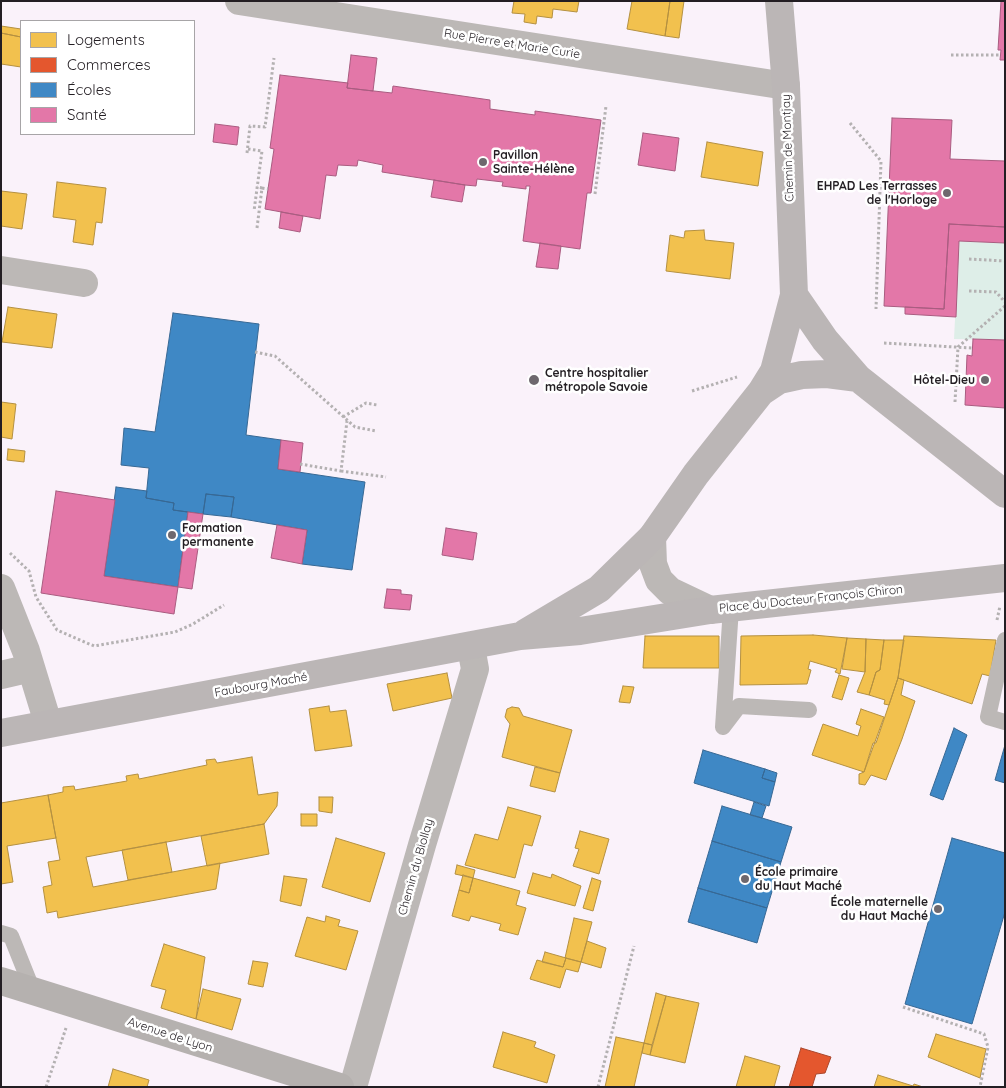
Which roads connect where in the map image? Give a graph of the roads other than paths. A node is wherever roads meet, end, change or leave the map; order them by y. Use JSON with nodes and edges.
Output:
{"nodes":[{"id":1,"x":239,"y":1,"type":"edge"},
{"id":2,"x":779,"y":1,"type":"edge"},
{"id":3,"x":368,"y":11,"type":"edge"},
{"id":4,"x":786,"y":86,"type":"junction"},
{"id":5,"x":1,"y":270,"type":"edge"},
{"id":6,"x":84,"y":283,"type":"dead end"},
{"id":7,"x":794,"y":295,"type":"junction"},
{"id":8,"x":858,"y":378,"type":"junction"},
{"id":9,"x":761,"y":392,"type":"junction"},
{"id":10,"x":1005,"y":494,"type":"edge"},
{"id":11,"x":652,"y":536,"type":"junction"},
{"id":12,"x":1,"y":588,"type":"edge"},
{"id":13,"x":1002,"y":590,"type":"edge"},
{"id":14,"x":721,"y":609,"type":"junction"},
{"id":15,"x":1000,"y":634,"type":"edge"},
{"id":16,"x":520,"y":636,"type":"junction"},
{"id":17,"x":471,"y":646,"type":"junction"},
{"id":18,"x":31,"y":668,"type":"junction"},
{"id":19,"x":1,"y":675,"type":"edge"},
{"id":20,"x":809,"y":710,"type":"dead end"},
{"id":21,"x":1005,"y":722,"type":"edge"},
{"id":22,"x":48,"y":723,"type":"junction"},
{"id":23,"x":1,"y":733,"type":"edge"},
{"id":24,"x":1,"y":933,"type":"edge"},
{"id":25,"x":1,"y":981,"type":"edge"},
{"id":26,"x":33,"y":991,"type":"junction"},
{"id":27,"x":340,"y":1087,"type":"edge"},
{"id":28,"x":353,"y":1087,"type":"edge"}],
"edges":[{"from":1,"to":3,"type":"street","name":"Rue Pierre et Marie Curie"},
{"from":2,"to":4,"type":"street","name":"Chemin de Montjay"},
{"from":3,"to":4,"type":"street","name":"Rue Pierre et Marie Curie"},
{"from":4,"to":7,"type":"street","name":"Chemin de Montjay"},
{"from":5,"to":6,"type":"street"},
{"from":7,"to":8,"type":"street"},
{"from":7,"to":9,"type":"street","name":"Chemin de Montjay"},
{"from":8,"to":9,"type":"street"},
{"from":8,"to":10,"type":"street"},
{"from":9,"to":11,"type":"street"},
{"from":11,"to":14,"type":"street","name":"Place du Docteur François Chiron"},
{"from":11,"to":16,"type":"street","name":"Faubourg Maché"},
{"from":12,"to":18,"type":"street"},
{"from":13,"to":14,"type":"street","name":"Place du Docteur François Chiron"},
{"from":14,"to":16,"type":"street","name":"Faubourg Maché"},
{"from":14,"to":20,"type":"lane"},
{"from":15,"to":21,"type":"lane"},
{"from":16,"to":17,"type":"street","name":"Faubourg Maché"},
{"from":17,"to":22,"type":"street","name":"Faubourg Maché"},
{"from":17,"to":28,"type":"street","name":"Chemin du Biollay"},
{"from":18,"to":19,"type":"street"},
{"from":18,"to":22,"type":"street"},
{"from":22,"to":23,"type":"street","name":"Faubourg Maché"},
{"from":24,"to":26,"type":"lane"},
{"from":25,"to":26,"type":"main road","name":"Avenue de Lyon"},
{"from":26,"to":27,"type":"main road","name":"Avenue de Lyon"}]}
